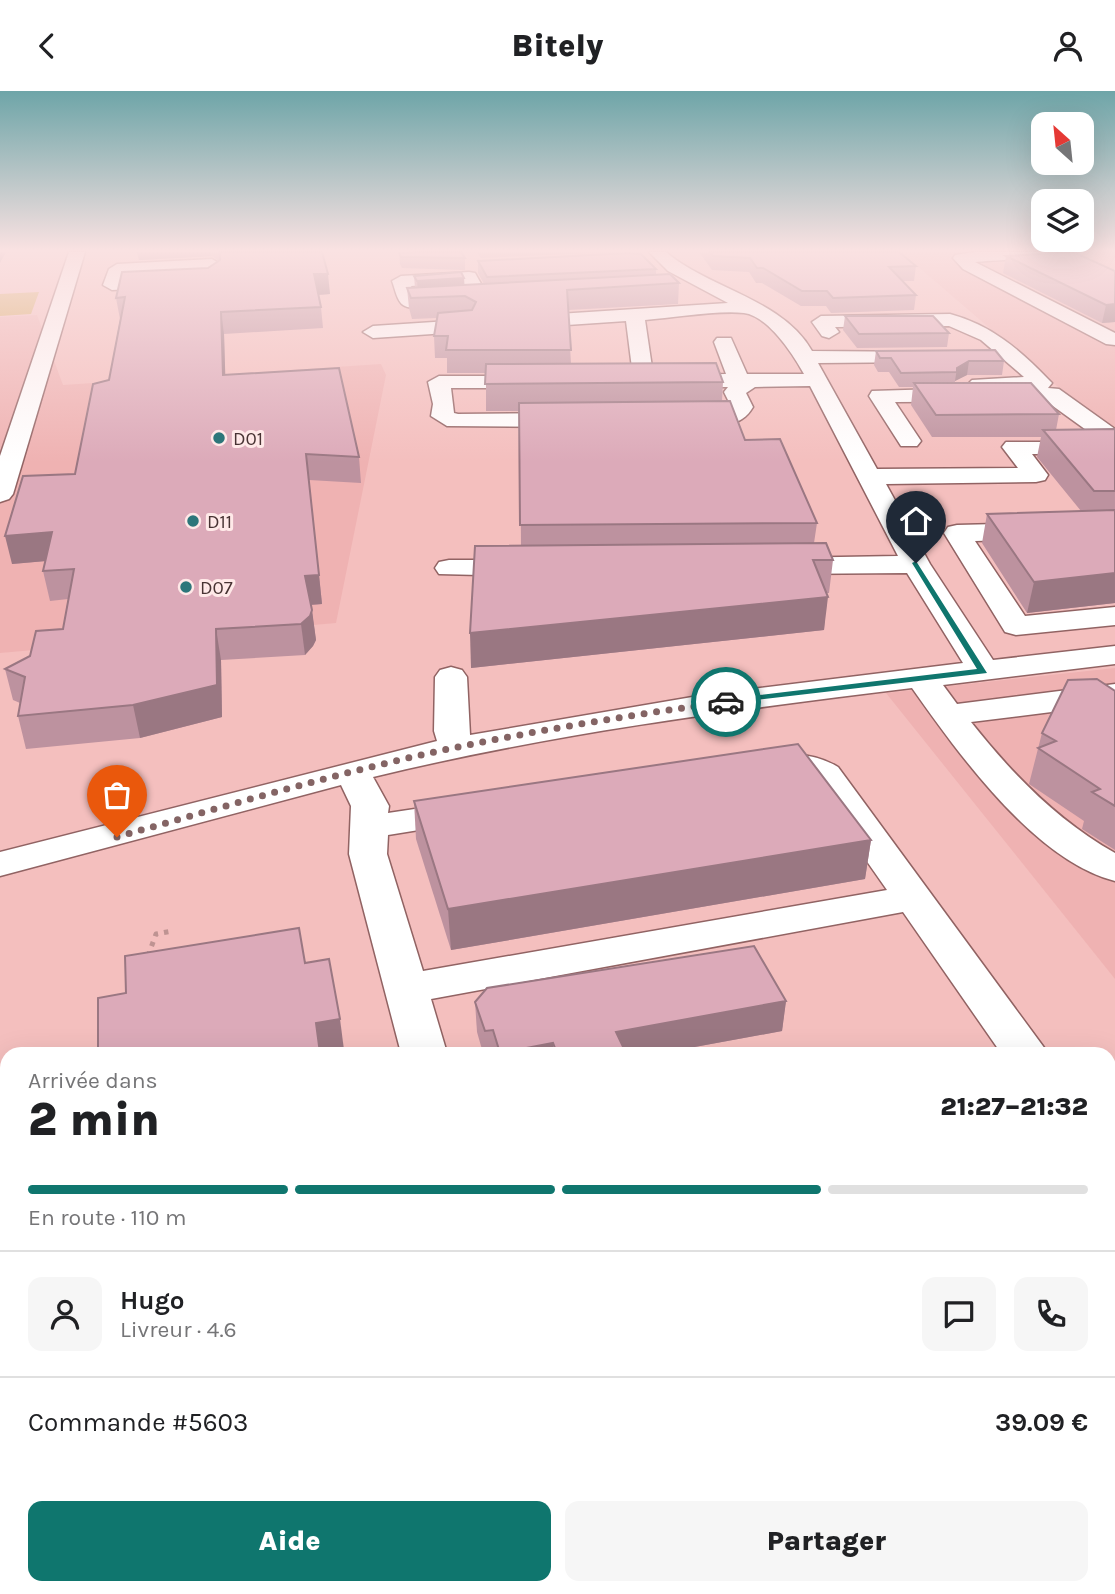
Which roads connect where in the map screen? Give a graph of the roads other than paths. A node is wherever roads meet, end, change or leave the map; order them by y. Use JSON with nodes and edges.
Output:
{"nodes":[{"id":1,"x":72,"y":322,"type":"edge"},
{"id":2,"x":511,"y":322,"type":"edge"},
{"id":3,"x":585,"y":322,"type":"edge"},
{"id":4,"x":643,"y":322,"type":"edge"},
{"id":5,"x":715,"y":322,"type":"edge"},
{"id":6,"x":772,"y":322,"type":"edge"},
{"id":7,"x":821,"y":322,"type":"edge"},
{"id":8,"x":958,"y":322,"type":"edge"},
{"id":9,"x":1079,"y":322,"type":"edge"},
{"id":10,"x":425,"y":327,"type":"junction"},
{"id":11,"x":373,"y":332,"type":"dead end"},
{"id":12,"x":829,"y":332,"type":"junction"},
{"id":13,"x":788,"y":334,"type":"junction"},
{"id":14,"x":639,"y":340,"type":"junction"},
{"id":15,"x":1113,"y":340,"type":"dead end"},
{"id":16,"x":613,"y":341,"type":"dead end"},
{"id":17,"x":587,"y":342,"type":"dead end"},
{"id":18,"x":845,"y":351,"type":"dead end"},
{"id":19,"x":985,"y":355,"type":"edge"},
{"id":20,"x":1012,"y":355,"type":"junction"},
{"id":21,"x":944,"y":356,"type":"edge"},
{"id":22,"x":806,"y":357,"type":"junction"},
{"id":23,"x":571,"y":378,"type":"junction"},
{"id":24,"x":744,"y":380,"type":"junction"},
{"id":25,"x":818,"y":380,"type":"junction"},
{"id":26,"x":967,"y":384,"type":"edge"},
{"id":27,"x":850,"y":409,"type":"junction"},
{"id":28,"x":888,"y":409,"type":"junction"},
{"id":29,"x":658,"y":419,"type":"edge"},
{"id":30,"x":590,"y":420,"type":"edge"},
{"id":31,"x":1115,"y":440,"type":"edge"},
{"id":32,"x":909,"y":441,"type":"dead end"},
{"id":33,"x":1115,"y":446,"type":"edge"},
{"id":34,"x":6,"y":459,"type":"edge"},
{"id":35,"x":869,"y":477,"type":"junction"},
{"id":36,"x":0,"y":494,"type":"edge"},
{"id":37,"x":1115,"y":529,"type":"edge"},
{"id":38,"x":923,"y":541,"type":"junction"},
{"id":39,"x":754,"y":558,"type":"edge"},
{"id":40,"x":449,"y":568,"type":"dead end"},
{"id":41,"x":556,"y":568,"type":"edge"},
{"id":42,"x":1115,"y":616,"type":"edge"},
{"id":43,"x":1115,"y":639,"type":"edge"},
{"id":44,"x":1115,"y":655,"type":"edge"},
{"id":45,"x":978,"y":663,"type":"junction"},
{"id":46,"x":451,"y":677,"type":"dead end"},
{"id":47,"x":921,"y":678,"type":"junction"},
{"id":48,"x":1115,"y":694,"type":"edge"},
{"id":49,"x":951,"y":715,"type":"junction"},
{"id":50,"x":454,"y":739,"type":"junction"},
{"id":51,"x":352,"y":772,"type":"junction"},
{"id":52,"x":723,"y":774,"type":"edge"},
{"id":53,"x":505,"y":807,"type":"edge"},
{"id":54,"x":369,"y":827,"type":"junction"},
{"id":55,"x":0,"y":838,"type":"edge"},
{"id":56,"x":0,"y":864,"type":"edge"},
{"id":57,"x":1115,"y":869,"type":"edge"},
{"id":58,"x":913,"y":898,"type":"junction"},
{"id":59,"x":405,"y":989,"type":"junction"},
{"id":60,"x":422,"y":1047,"type":"edge"},
{"id":61,"x":1021,"y":1047,"type":"edge"}],
"edges":[{"from":1,"to":34,"type":"street"},
{"from":2,"to":10,"type":"street"},
{"from":3,"to":17,"type":"street"},
{"from":4,"to":14,"type":"street"},
{"from":5,"to":24,"type":"street"},
{"from":6,"to":13,"type":"street"},
{"from":7,"to":12,"type":"street"},
{"from":8,"to":20,"type":"street"},
{"from":9,"to":15,"type":"street"},
{"from":10,"to":11,"type":"street"},
{"from":10,"to":23,"type":"street"},
{"from":12,"to":13,"type":"street"},
{"from":12,"to":18,"type":"street"},
{"from":13,"to":22,"type":"street"},
{"from":14,"to":16,"type":"street"},
{"from":14,"to":23,"type":"street"},
{"from":19,"to":20,"type":"street"},
{"from":20,"to":26,"type":"street"},
{"from":21,"to":22,"type":"street"},
{"from":22,"to":25,"type":"street"},
{"from":23,"to":24,"type":"street"},
{"from":23,"to":30,"type":"street"},
{"from":24,"to":25,"type":"street"},
{"from":24,"to":29,"type":"street"},
{"from":25,"to":27,"type":"street"},
{"from":27,"to":28,"type":"street"},
{"from":27,"to":35,"type":"street"},
{"from":28,"to":31,"type":"street"},
{"from":28,"to":32,"type":"street"},
{"from":33,"to":35,"type":"street"},
{"from":34,"to":36,"type":"street"},
{"from":35,"to":38,"type":"street"},
{"from":37,"to":38,"type":"street"},
{"from":38,"to":39,"type":"street"},
{"from":38,"to":42,"type":"street"},
{"from":38,"to":45,"type":"street"},
{"from":40,"to":41,"type":"street"},
{"from":43,"to":45,"type":"street"},
{"from":44,"to":45,"type":"street"},
{"from":45,"to":47,"type":"street"},
{"from":45,"to":50,"type":"street"},
{"from":46,"to":50,"type":"street"},
{"from":47,"to":49,"type":"street"},
{"from":47,"to":50,"type":"street"},
{"from":48,"to":49,"type":"street"},
{"from":49,"to":57,"type":"street"},
{"from":50,"to":51,"type":"street"},
{"from":50,"to":55,"type":"street"},
{"from":51,"to":54,"type":"street"},
{"from":51,"to":56,"type":"street"},
{"from":52,"to":58,"type":"street"},
{"from":53,"to":54,"type":"street"},
{"from":54,"to":59,"type":"street"},
{"from":58,"to":59,"type":"street"},
{"from":58,"to":61,"type":"street"},
{"from":59,"to":60,"type":"street"}]}
